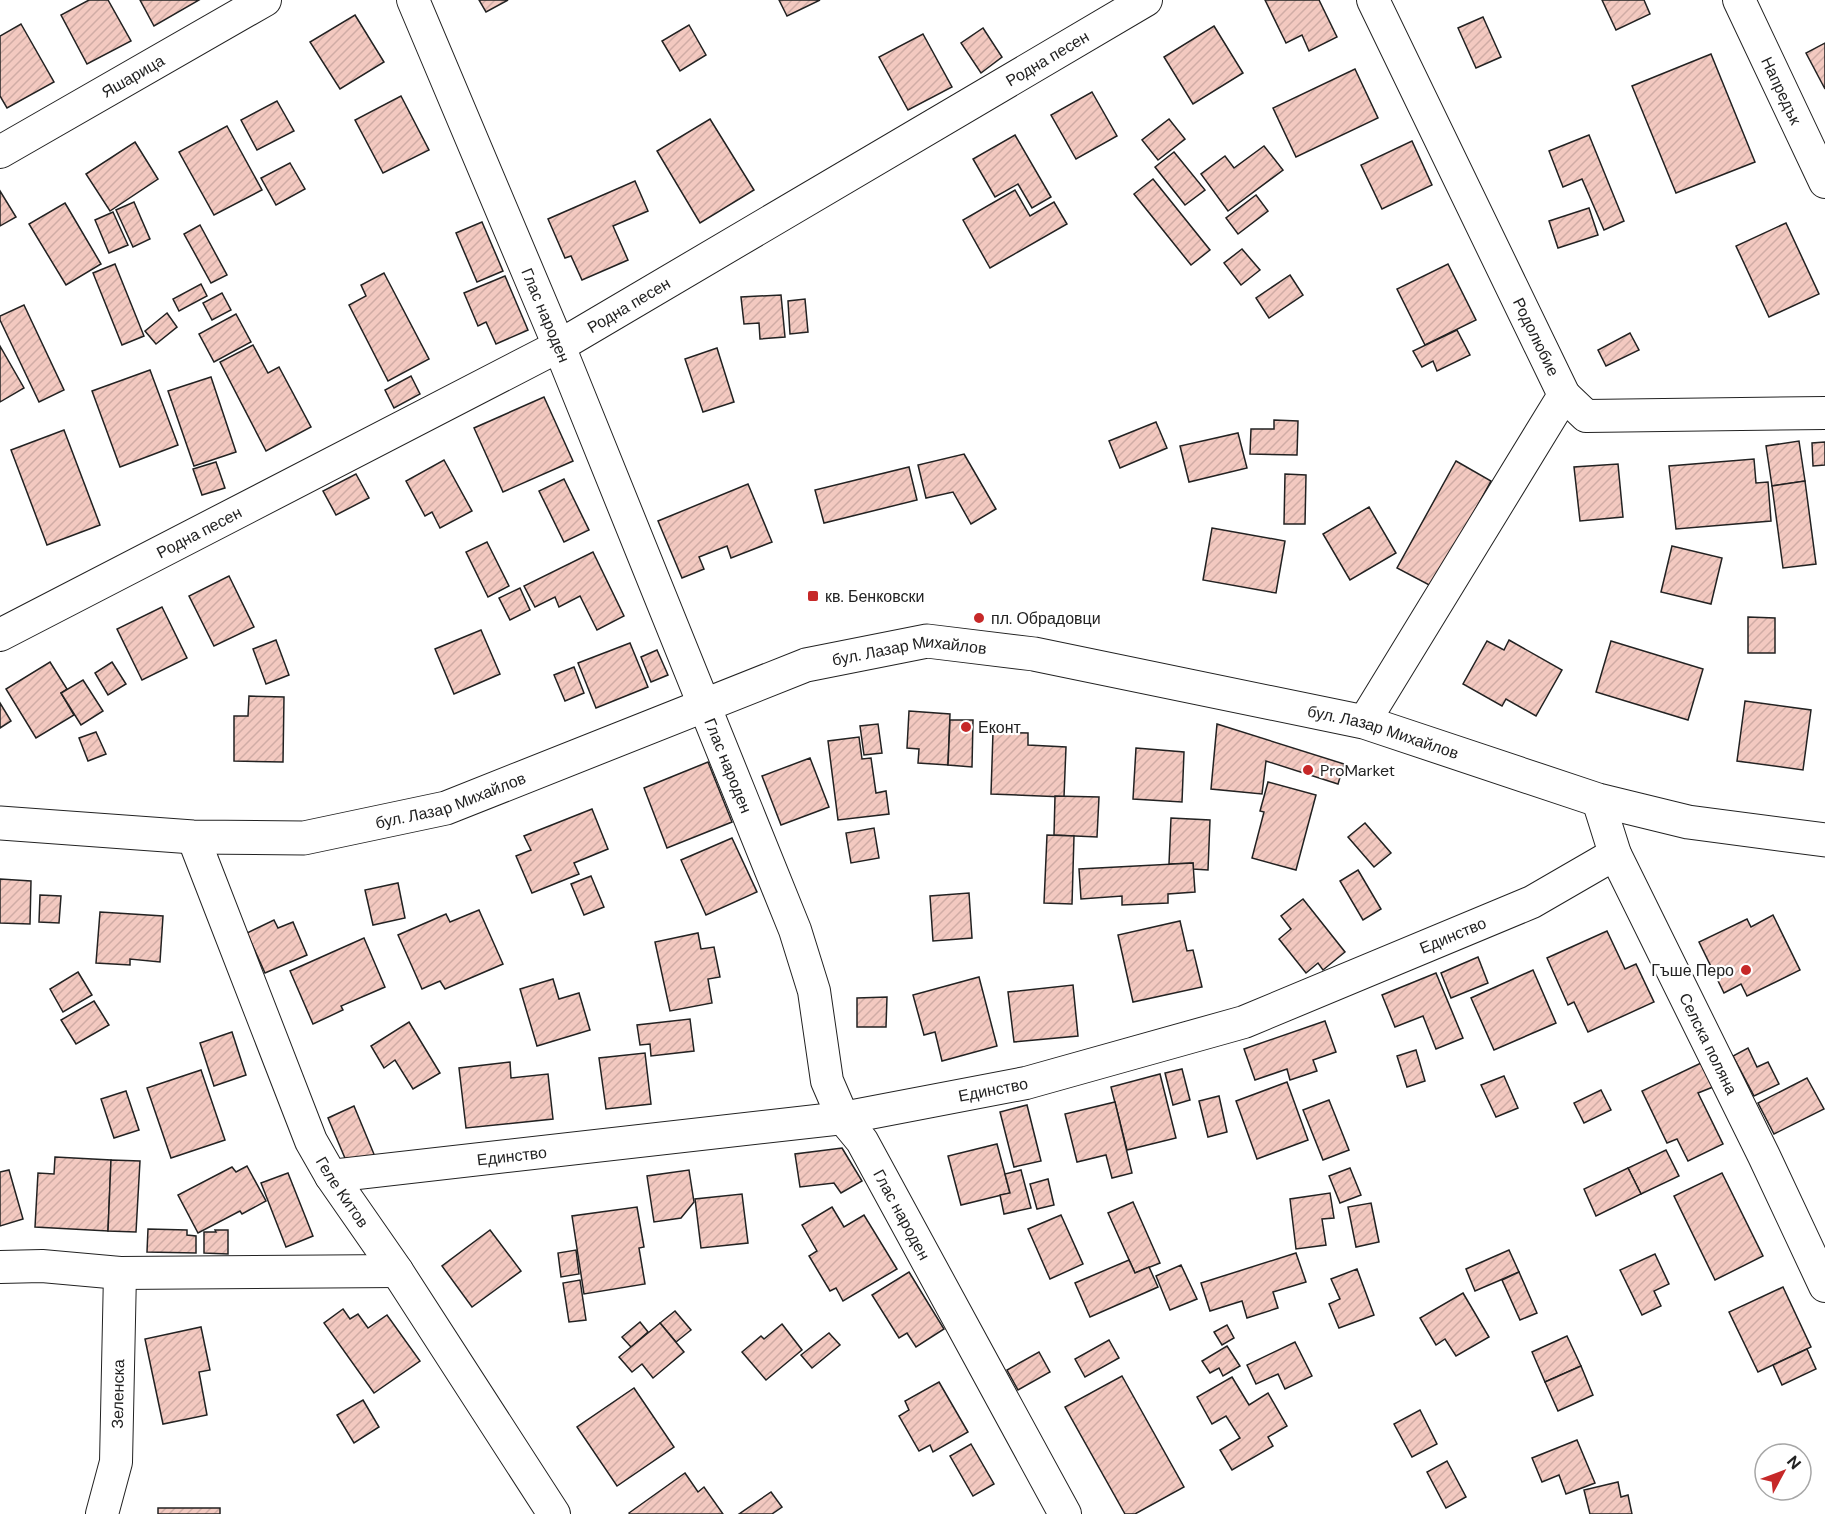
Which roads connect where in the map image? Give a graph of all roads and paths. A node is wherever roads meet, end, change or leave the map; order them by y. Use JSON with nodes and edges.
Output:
{"nodes":[{"id":1,"x":265,"y":0,"type":"edge"},
{"id":2,"x":413,"y":0,"type":"edge"},
{"id":3,"x":1146,"y":0,"type":"edge"},
{"id":4,"x":1373,"y":0,"type":"edge"},
{"id":5,"x":1739,"y":0,"type":"edge"},
{"id":6,"x":0,"y":152,"type":"edge"},
{"id":7,"x":1825,"y":182,"type":"edge"},
{"id":8,"x":559,"y":346,"type":"junction"},
{"id":9,"x":1564,"y":395,"type":"junction"},
{"id":10,"x":1825,"y":413,"type":"edge"},
{"id":11,"x":0,"y":636,"type":"edge"},
{"id":12,"x":704,"y":705,"type":"junction"},
{"id":13,"x":1364,"y":722,"type":"junction"},
{"id":14,"x":1598,"y":800,"type":"junction"},
{"id":15,"x":0,"y":824,"type":"edge"},
{"id":16,"x":193,"y":837,"type":"junction"},
{"id":17,"x":1825,"y":840,"type":"edge"},
{"id":18,"x":1615,"y":854,"type":"junction"},
{"id":19,"x":843,"y":1118,"type":"junction"},
{"id":20,"x":332,"y":1176,"type":"junction"},
{"id":21,"x":0,"y":1267,"type":"edge"},
{"id":22,"x":397,"y":1271,"type":"junction"},
{"id":23,"x":120,"y":1273,"type":"junction"},
{"id":24,"x":1825,"y":1286,"type":"edge"},
{"id":25,"x":102,"y":1514,"type":"edge"},
{"id":26,"x":554,"y":1514,"type":"edge"},
{"id":27,"x":1065,"y":1514,"type":"edge"}],
"edges":[{"from":1,"to":6,"type":"street","name":"Яшарица"},
{"from":2,"to":8,"type":"street","name":"Глас народен"},
{"from":3,"to":8,"type":"street","name":"Родна песен"},
{"from":4,"to":9,"type":"street","name":"Родолюбие"},
{"from":5,"to":7,"type":"street","name":"Напредък"},
{"from":8,"to":11,"type":"street","name":"Родна песен"},
{"from":8,"to":12,"type":"street","name":"Глас народен"},
{"from":9,"to":10,"type":"street"},
{"from":9,"to":13,"type":"street","name":"Родолюбие"},
{"from":12,"to":13,"type":"street","name":"бул. Лазар Михайлов"},
{"from":12,"to":16,"type":"street","name":"бул. Лазар Михайлов"},
{"from":12,"to":19,"type":"street","name":"Глас народен"},
{"from":13,"to":14,"type":"street","name":"бул. Лазар Михайлов"},
{"from":14,"to":17,"type":"street","name":"бул. Лазар Михайлов"},
{"from":14,"to":18,"type":"street","name":"Селска поляна"},
{"from":15,"to":16,"type":"street","name":"бул. Лазар Михайлов"},
{"from":16,"to":20,"type":"street","name":"Геле Китов"},
{"from":18,"to":19,"type":"street","name":"Единство"},
{"from":18,"to":24,"type":"street","name":"Селска поляна"},
{"from":19,"to":20,"type":"street","name":"Единство"},
{"from":19,"to":27,"type":"street","name":"Глас народен"},
{"from":20,"to":22,"type":"street","name":"Геле Китов"},
{"from":21,"to":23,"type":"street"},
{"from":22,"to":23,"type":"street"},
{"from":22,"to":26,"type":"street","name":"Геле Китов"},
{"from":23,"to":25,"type":"street","name":"Зеленска"}]}
